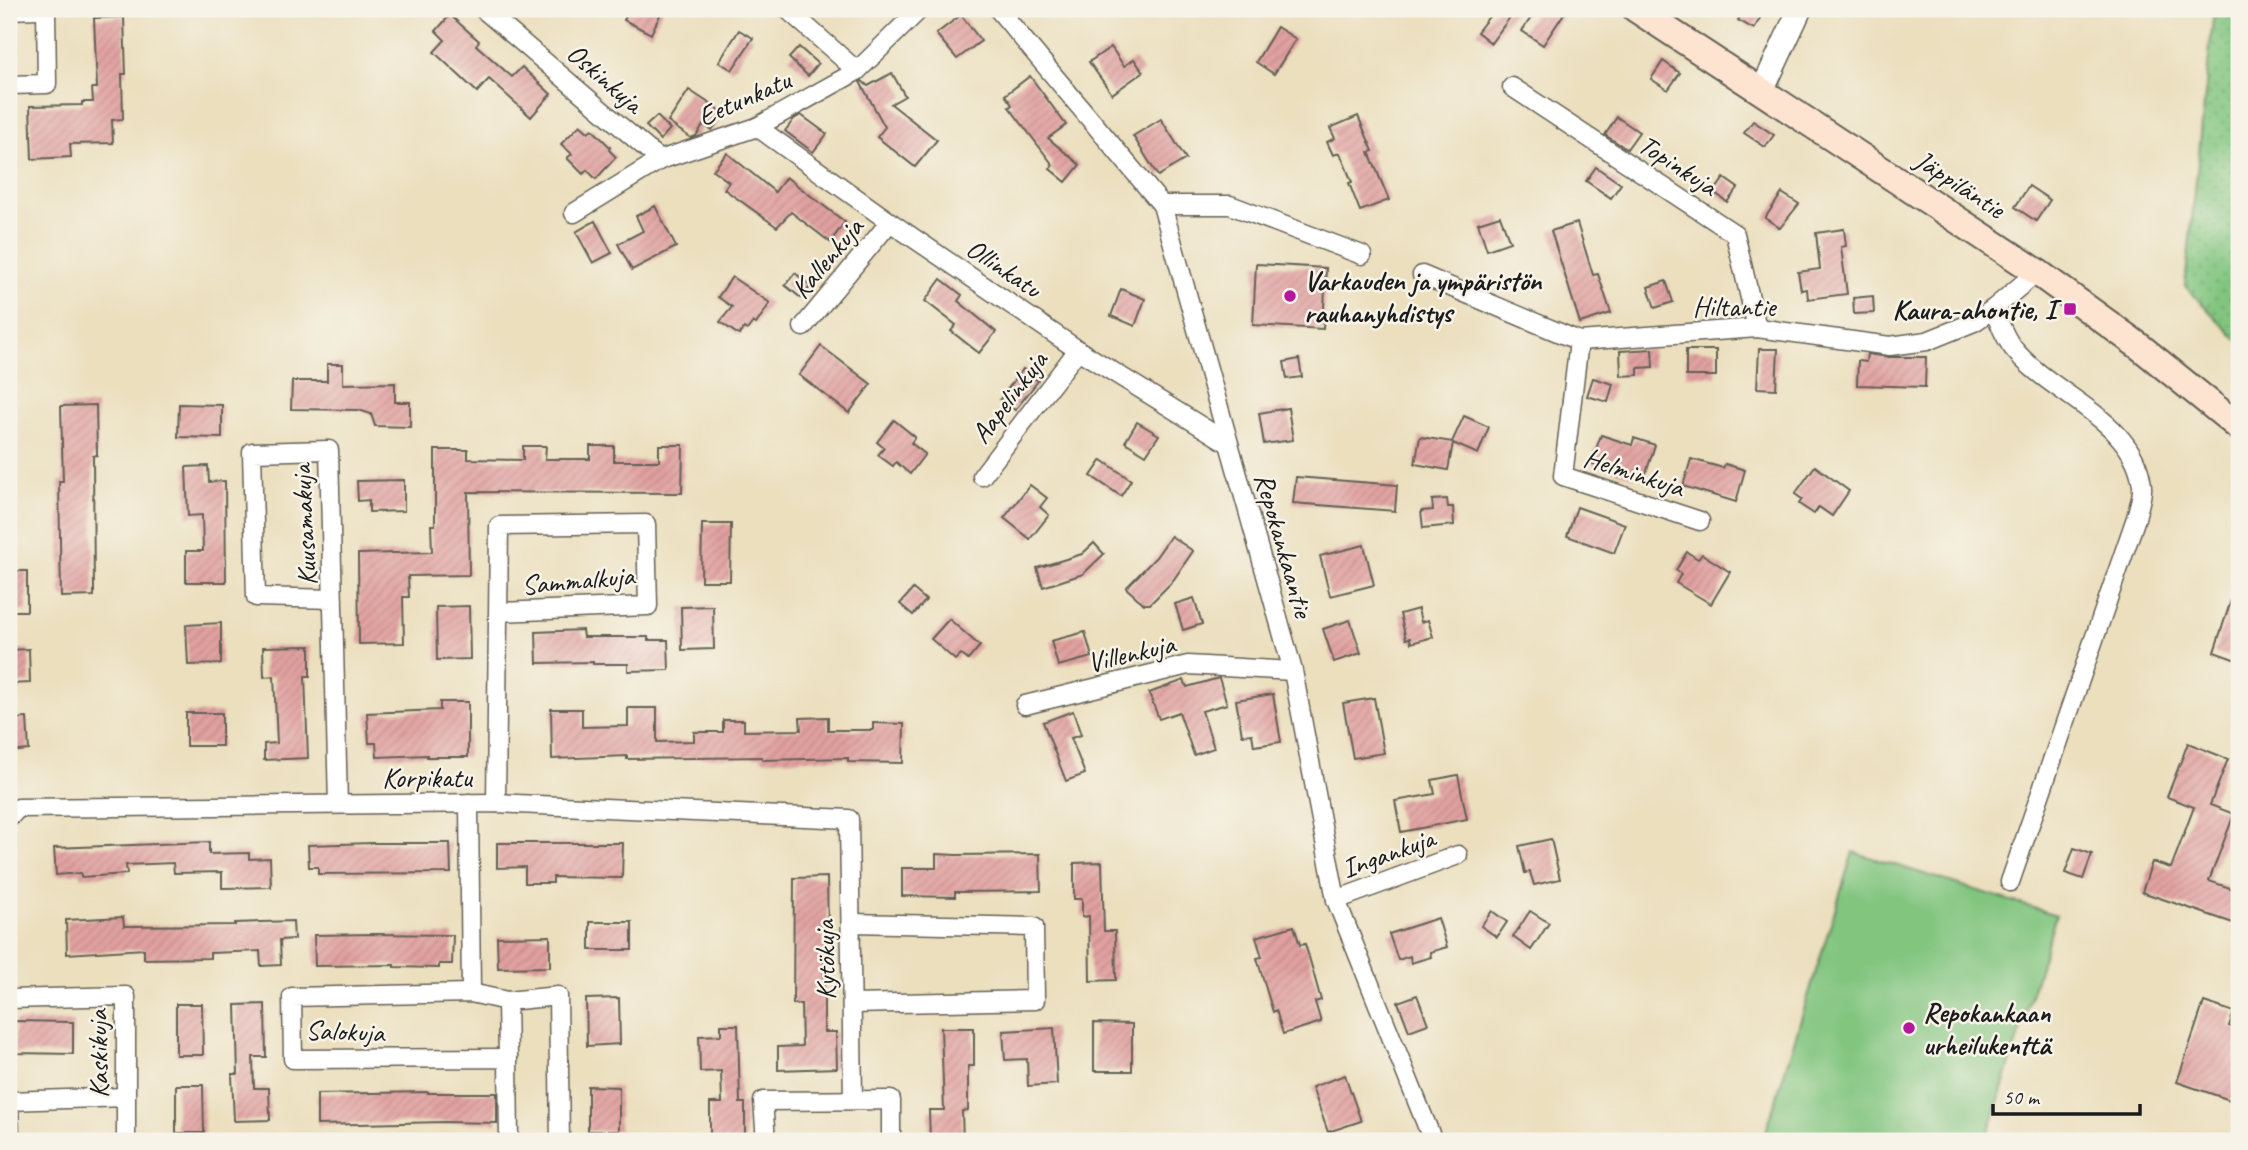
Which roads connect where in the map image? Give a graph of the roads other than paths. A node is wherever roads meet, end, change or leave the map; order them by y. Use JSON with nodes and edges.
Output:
{"nodes":[{"id":1,"x":9,"y":9,"type":"edge"},
{"id":2,"x":38,"y":9,"type":"edge"},
{"id":3,"x":46,"y":9,"type":"edge"},
{"id":4,"x":483,"y":9,"type":"edge"},
{"id":5,"x":787,"y":9,"type":"edge"},
{"id":6,"x":920,"y":9,"type":"edge"},
{"id":7,"x":998,"y":9,"type":"edge"},
{"id":8,"x":1636,"y":9,"type":"edge"},
{"id":9,"x":1800,"y":9,"type":"edge"},
{"id":10,"x":857,"y":71,"type":"junction"},
{"id":11,"x":9,"y":85,"type":"edge"},
{"id":12,"x":1512,"y":87,"type":"dead end"},
{"id":13,"x":1762,"y":91,"type":"junction"},
{"id":14,"x":757,"y":127,"type":"junction"},
{"id":15,"x":660,"y":160,"type":"junction"},
{"id":16,"x":1162,"y":205,"type":"junction"},
{"id":17,"x":573,"y":213,"type":"dead end"},
{"id":18,"x":890,"y":222,"type":"junction"},
{"id":19,"x":1362,"y":255,"type":"dead end"},
{"id":20,"x":2037,"y":272,"type":"junction"},
{"id":21,"x":1422,"y":275,"type":"dead end"},
{"id":22,"x":1993,"y":309,"type":"junction"},
{"id":23,"x":803,"y":327,"type":"dead end"},
{"id":24,"x":1757,"y":328,"type":"junction"},
{"id":25,"x":1580,"y":341,"type":"junction"},
{"id":26,"x":1078,"y":350,"type":"junction"},
{"id":27,"x":2239,"y":427,"type":"edge"},
{"id":28,"x":1228,"y":443,"type":"junction"},
{"id":29,"x":982,"y":476,"type":"dead end"},
{"id":30,"x":1700,"y":521,"type":"dead end"},
{"id":31,"x":333,"y":599,"type":"junction"},
{"id":32,"x":498,"y":612,"type":"junction"},
{"id":33,"x":1293,"y":671,"type":"junction"},
{"id":34,"x":1026,"y":705,"type":"dead end"},
{"id":35,"x":469,"y":803,"type":"junction"},
{"id":36,"x":496,"y":803,"type":"junction"},
{"id":37,"x":338,"y":804,"type":"junction"},
{"id":38,"x":9,"y":818,"type":"edge"},
{"id":39,"x":849,"y":819,"type":"joint"},
{"id":40,"x":1458,"y":855,"type":"dead end"},
{"id":41,"x":2010,"y":882,"type":"dead end"},
{"id":42,"x":1336,"y":900,"type":"junction"},
{"id":43,"x":851,"y":923,"type":"junction"},
{"id":44,"x":471,"y":993,"type":"junction"},
{"id":45,"x":9,"y":999,"type":"edge"},
{"id":46,"x":507,"y":1001,"type":"junction"},
{"id":47,"x":852,"y":1004,"type":"junction"},
{"id":48,"x":508,"y":1058,"type":"junction"},
{"id":49,"x":125,"y":1097,"type":"junction"},
{"id":50,"x":853,"y":1100,"type":"junction"},
{"id":51,"x":10,"y":1141,"type":"edge"},
{"id":52,"x":126,"y":1141,"type":"edge"},
{"id":53,"x":509,"y":1141,"type":"edge"},
{"id":54,"x":560,"y":1141,"type":"edge"},
{"id":55,"x":766,"y":1141,"type":"edge"},
{"id":56,"x":891,"y":1141,"type":"edge"},
{"id":57,"x":1433,"y":1141,"type":"edge"}],
"edges":[{"from":1,"to":2,"type":"street"},
{"from":3,"to":11,"type":"street"},
{"from":4,"to":15,"type":"street","name":"Oskinkuja"},
{"from":5,"to":10,"type":"street"},
{"from":6,"to":10,"type":"street","name":"Eetunkatu"},
{"from":7,"to":16,"type":"street","name":"Repokankaantie"},
{"from":8,"to":13,"type":"main road","name":"Jäppiläntie"},
{"from":9,"to":13,"type":"street"},
{"from":10,"to":14,"type":"street","name":"Eetunkatu"},
{"from":12,"to":24,"type":"street","name":"Topinkuja"},
{"from":13,"to":20,"type":"main road","name":"Jäppiläntie"},
{"from":14,"to":15,"type":"street","name":"Eetunkatu"},
{"from":14,"to":18,"type":"street","name":"Ollinkatu"},
{"from":15,"to":17,"type":"street","name":"Eetunkatu"},
{"from":16,"to":19,"type":"street"},
{"from":16,"to":28,"type":"street","name":"Repokankaantie"},
{"from":18,"to":23,"type":"street","name":"Kallenkuja"},
{"from":18,"to":26,"type":"street","name":"Ollinkatu"},
{"from":20,"to":22,"type":"street","name":"Hiltantie"},
{"from":20,"to":27,"type":"main road","name":"Jäppiläntie"},
{"from":21,"to":25,"type":"street","name":"Hiltantie"},
{"from":22,"to":24,"type":"street","name":"Hiltantie"},
{"from":22,"to":41,"type":"street"},
{"from":24,"to":25,"type":"street","name":"Hiltantie"},
{"from":25,"to":30,"type":"street","name":"Helminkuja"},
{"from":26,"to":28,"type":"street","name":"Ollinkatu"},
{"from":26,"to":29,"type":"street","name":"Aapelinkuja"},
{"from":28,"to":33,"type":"street","name":"Repokankaantie"},
{"from":31,"to":31,"type":"street","name":"Kuusamakuja"},
{"from":31,"to":37,"type":"street","name":"Kuusamakuja"},
{"from":32,"to":32,"type":"street","name":"Sammalkuja"},
{"from":32,"to":36,"type":"street","name":"Sammalkuja"},
{"from":33,"to":34,"type":"street","name":"Villenkuja"},
{"from":33,"to":42,"type":"street","name":"Repokankaantie"},
{"from":35,"to":36,"type":"street","name":"Korpikatu"},
{"from":35,"to":37,"type":"street","name":"Korpikatu"},
{"from":35,"to":44,"type":"street"},
{"from":36,"to":39,"type":"street","name":"Korpikatu"},
{"from":37,"to":38,"type":"street","name":"Korpikatu"},
{"from":39,"to":43,"type":"street","name":"Kytökuja"},
{"from":40,"to":42,"type":"street","name":"Ingankuja"},
{"from":42,"to":57,"type":"street","name":"Repokankaantie"},
{"from":43,"to":47,"type":"street","name":"Kytökuja"},
{"from":43,"to":47,"type":"street"},
{"from":44,"to":46,"type":"street","name":"Salokuja"},
{"from":44,"to":48,"type":"street","name":"Salokuja"},
{"from":45,"to":49,"type":"street","name":"Kaskikuja"},
{"from":46,"to":48,"type":"street"},
{"from":46,"to":54,"type":"street","name":"Salokuja"},
{"from":47,"to":50,"type":"street","name":"Kytökuja"},
{"from":48,"to":53,"type":"street"},
{"from":49,"to":51,"type":"street"},
{"from":49,"to":52,"type":"street","name":"Kaskikuja"},
{"from":50,"to":55,"type":"street"},
{"from":50,"to":56,"type":"street"}]}
